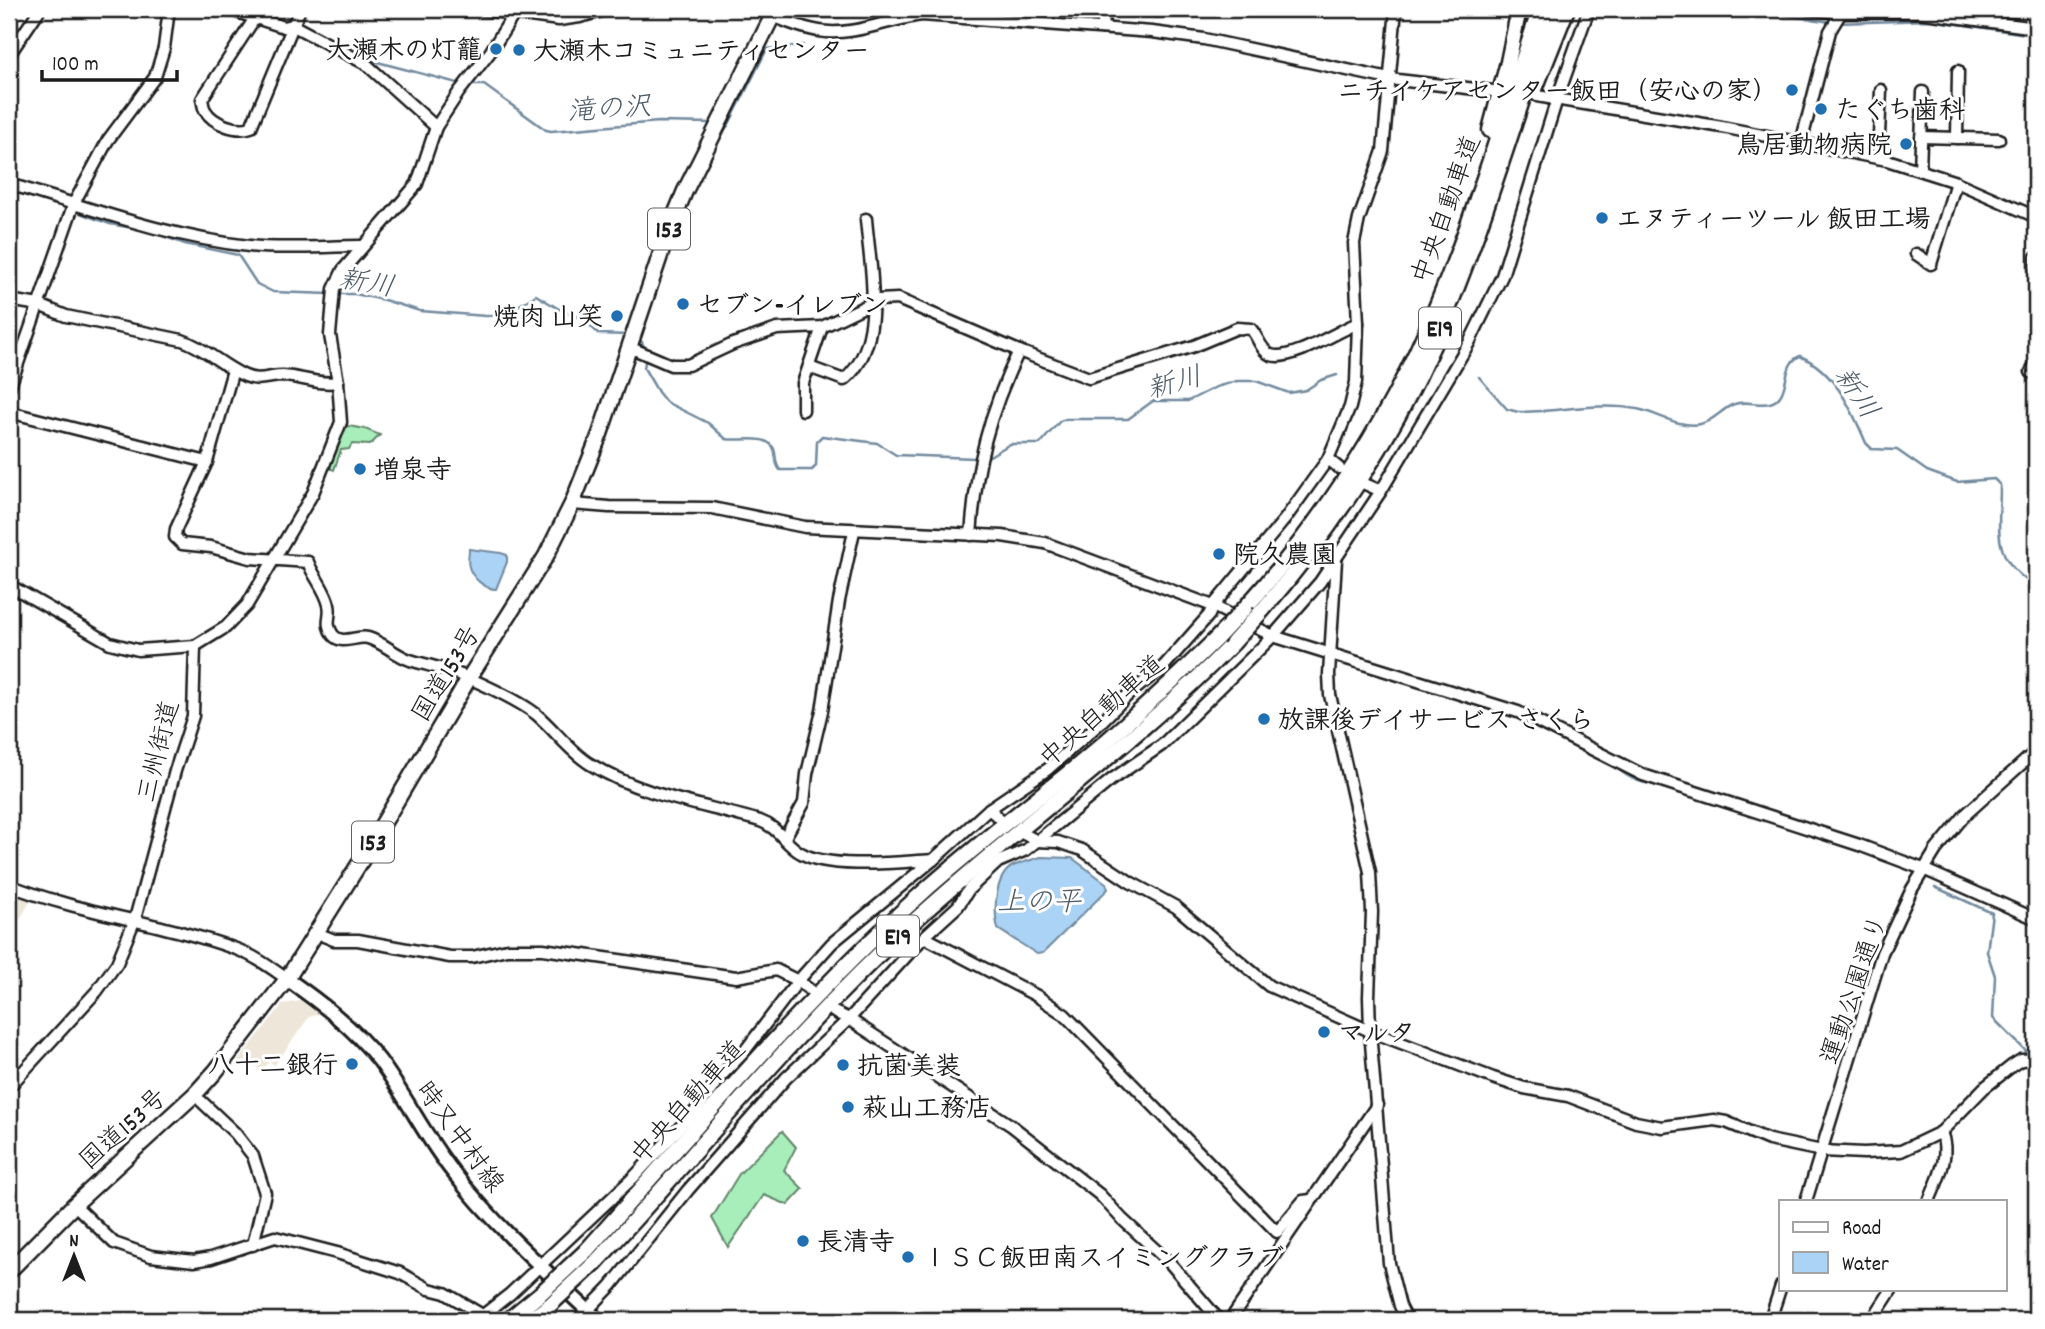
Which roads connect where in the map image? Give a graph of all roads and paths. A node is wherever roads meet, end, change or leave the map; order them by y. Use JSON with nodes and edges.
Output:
{"nodes":[{"id":1,"x":40,"y":9,"type":"edge"},
{"id":2,"x":169,"y":9,"type":"edge"},
{"id":3,"x":227,"y":9,"type":"edge"},
{"id":4,"x":478,"y":9,"type":"edge"},
{"id":5,"x":610,"y":9,"type":"edge"},
{"id":6,"x":757,"y":9,"type":"edge"},
{"id":7,"x":1106,"y":9,"type":"edge"},
{"id":8,"x":1134,"y":9,"type":"edge"},
{"id":9,"x":1176,"y":9,"type":"edge"},
{"id":10,"x":1396,"y":9,"type":"edge"},
{"id":11,"x":1519,"y":9,"type":"edge"},
{"id":12,"x":1540,"y":9,"type":"edge"},
{"id":13,"x":1553,"y":9,"type":"edge"},
{"id":14,"x":1567,"y":9,"type":"edge"},
{"id":15,"x":1589,"y":9,"type":"edge"},
{"id":16,"x":1807,"y":9,"type":"edge"},
{"id":17,"x":774,"y":12,"type":"edge"},
{"id":18,"x":1841,"y":13,"type":"edge"},
{"id":19,"x":514,"y":14,"type":"junction"},
{"id":20,"x":255,"y":18,"type":"junction"},
{"id":21,"x":296,"y":18,"type":"edge"},
{"id":22,"x":1103,"y":25,"type":"junction"},
{"id":23,"x":2035,"y":27,"type":"edge"},
{"id":24,"x":9,"y":55,"type":"edge"},
{"id":25,"x":1958,"y":71,"type":"dead end"},
{"id":26,"x":1389,"y":79,"type":"junction"},
{"id":27,"x":1881,"y":90,"type":"dead end"},
{"id":28,"x":1493,"y":92,"type":"dead end"},
{"id":29,"x":1923,"y":92,"type":"dead end"},
{"id":30,"x":1537,"y":96,"type":"dead end"},
{"id":31,"x":1557,"y":99,"type":"junction"},
{"id":32,"x":436,"y":127,"type":"junction"},
{"id":33,"x":1921,"y":138,"type":"junction"},
{"id":34,"x":1957,"y":138,"type":"junction"},
{"id":35,"x":1999,"y":139,"type":"dead end"},
{"id":36,"x":1801,"y":143,"type":"junction"},
{"id":37,"x":1878,"y":158,"type":"junction"},
{"id":38,"x":1920,"y":169,"type":"junction"},
{"id":39,"x":1956,"y":182,"type":"junction"},
{"id":40,"x":9,"y":184,"type":"edge"},
{"id":41,"x":74,"y":203,"type":"junction"},
{"id":42,"x":2036,"y":217,"type":"edge"},
{"id":43,"x":866,"y":219,"type":"dead end"},
{"id":44,"x":1474,"y":241,"type":"junction"},
{"id":45,"x":362,"y":246,"type":"junction"},
{"id":46,"x":1916,"y":254,"type":"dead end"},
{"id":47,"x":2036,"y":257,"type":"edge"},
{"id":48,"x":1441,"y":292,"type":"junction"},
{"id":49,"x":2036,"y":297,"type":"edge"},
{"id":50,"x":9,"y":300,"type":"edge"},
{"id":51,"x":874,"y":302,"type":"junction"},
{"id":52,"x":39,"y":306,"type":"junction"},
{"id":53,"x":1358,"y":323,"type":"junction"},
{"id":54,"x":822,"y":327,"type":"junction"},
{"id":55,"x":632,"y":340,"type":"junction"},
{"id":56,"x":1019,"y":351,"type":"junction"},
{"id":57,"x":2036,"y":363,"type":"edge"},
{"id":58,"x":809,"y":367,"type":"junction"},
{"id":59,"x":233,"y":370,"type":"junction"},
{"id":60,"x":2036,"y":374,"type":"edge"},
{"id":61,"x":338,"y":382,"type":"junction"},
{"id":62,"x":9,"y":389,"type":"edge"},
{"id":63,"x":803,"y":410,"type":"dead end"},
{"id":64,"x":9,"y":412,"type":"edge"},
{"id":65,"x":1328,"y":459,"type":"junction"},
{"id":66,"x":207,"y":462,"type":"junction"},
{"id":67,"x":1339,"y":468,"type":"dead end"},
{"id":68,"x":1365,"y":484,"type":"dead end"},
{"id":69,"x":1381,"y":491,"type":"junction"},
{"id":70,"x":572,"y":504,"type":"junction"},
{"id":71,"x":854,"y":531,"type":"junction"},
{"id":72,"x":971,"y":535,"type":"junction"},
{"id":73,"x":275,"y":559,"type":"junction"},
{"id":74,"x":1336,"y":560,"type":"junction"},
{"id":75,"x":9,"y":585,"type":"edge"},
{"id":76,"x":1213,"y":606,"type":"junction"},
{"id":77,"x":1273,"y":636,"type":"junction"},
{"id":78,"x":195,"y":646,"type":"junction"},
{"id":79,"x":1330,"y":653,"type":"junction"},
{"id":80,"x":470,"y":678,"type":"junction"},
{"id":81,"x":2036,"y":751,"type":"edge"},
{"id":82,"x":1024,"y":834,"type":"dead end"},
{"id":83,"x":785,"y":838,"type":"junction"},
{"id":84,"x":1037,"y":841,"type":"junction"},
{"id":85,"x":933,"y":860,"type":"junction"},
{"id":86,"x":1923,"y":869,"type":"junction"},
{"id":87,"x":9,"y":885,"type":"edge"},
{"id":88,"x":135,"y":919,"type":"junction"},
{"id":89,"x":2036,"y":919,"type":"edge"},
{"id":90,"x":324,"y":936,"type":"dead end"},
{"id":91,"x":924,"y":937,"type":"junction"},
{"id":92,"x":287,"y":979,"type":"junction"},
{"id":93,"x":798,"y":981,"type":"junction"},
{"id":94,"x":810,"y":990,"type":"dead end"},
{"id":95,"x":834,"y":1012,"type":"dead end"},
{"id":96,"x":849,"y":1019,"type":"junction"},
{"id":97,"x":1370,"y":1031,"type":"junction"},
{"id":98,"x":2036,"y":1059,"type":"edge"},
{"id":99,"x":9,"y":1087,"type":"edge"},
{"id":100,"x":201,"y":1101,"type":"dead end"},
{"id":101,"x":1378,"y":1105,"type":"junction"},
{"id":102,"x":1941,"y":1132,"type":"junction"},
{"id":103,"x":1822,"y":1151,"type":"junction"},
{"id":104,"x":1311,"y":1200,"type":"junction"},
{"id":105,"x":1806,"y":1200,"type":"edge"},
{"id":106,"x":1929,"y":1200,"type":"edge"},
{"id":107,"x":80,"y":1210,"type":"dead end"},
{"id":108,"x":253,"y":1245,"type":"junction"},
{"id":109,"x":591,"y":1256,"type":"junction"},
{"id":110,"x":540,"y":1265,"type":"junction"},
{"id":111,"x":9,"y":1271,"type":"edge"},
{"id":112,"x":1780,"y":1290,"type":"edge"},
{"id":113,"x":1891,"y":1290,"type":"edge"},
{"id":114,"x":545,"y":1299,"type":"junction"},
{"id":115,"x":588,"y":1311,"type":"junction"},
{"id":116,"x":480,"y":1318,"type":"edge"},
{"id":117,"x":508,"y":1320,"type":"edge"},
{"id":118,"x":530,"y":1320,"type":"edge"},
{"id":119,"x":578,"y":1320,"type":"edge"},
{"id":120,"x":598,"y":1320,"type":"edge"},
{"id":121,"x":1219,"y":1320,"type":"edge"},
{"id":122,"x":1230,"y":1320,"type":"edge"},
{"id":123,"x":1407,"y":1320,"type":"edge"},
{"id":124,"x":1770,"y":1320,"type":"edge"},
{"id":125,"x":1872,"y":1320,"type":"edge"}],
"edges":[{"from":1,"to":24,"type":"street"},
{"from":2,"to":41,"type":"street"},
{"from":3,"to":20,"type":"street"},
{"from":4,"to":19,"type":"street"},
{"from":5,"to":19,"type":"street"},
{"from":6,"to":17,"type":"street"},
{"from":7,"to":22,"type":"street"},
{"from":8,"to":9,"type":"street"},
{"from":10,"to":26,"type":"street"},
{"from":11,"to":48,"type":"highway"},
{"from":12,"to":48,"type":"highway","name":"中央自動車道","number":"E19"},
{"from":13,"to":44,"type":"highway","name":"中央自動車道","number":"E19"},
{"from":14,"to":44,"type":"highway"},
{"from":15,"to":31,"type":"street"},
{"from":16,"to":18,"type":"street"},
{"from":17,"to":22,"type":"street"},
{"from":17,"to":55,"type":"highway","name":"国道153号","number":"153"},
{"from":18,"to":23,"type":"street"},
{"from":18,"to":36,"type":"street"},
{"from":19,"to":32,"type":"street"},
{"from":20,"to":21,"type":"street"},
{"from":20,"to":21,"type":"street"},
{"from":21,"to":32,"type":"street"},
{"from":22,"to":26,"type":"street"},
{"from":25,"to":34,"type":"street"},
{"from":26,"to":28,"type":"street"},
{"from":26,"to":53,"type":"street"},
{"from":27,"to":37,"type":"street"},
{"from":29,"to":33,"type":"street"},
{"from":30,"to":31,"type":"street"},
{"from":31,"to":36,"type":"street"},
{"from":31,"to":69,"type":"street"},
{"from":32,"to":45,"type":"street"},
{"from":33,"to":34,"type":"street"},
{"from":33,"to":38,"type":"street"},
{"from":34,"to":35,"type":"street"},
{"from":36,"to":37,"type":"street"},
{"from":37,"to":38,"type":"street"},
{"from":38,"to":39,"type":"street"},
{"from":39,"to":42,"type":"street"},
{"from":39,"to":46,"type":"street"},
{"from":40,"to":41,"type":"street"},
{"from":41,"to":45,"type":"street"},
{"from":41,"to":52,"type":"street"},
{"from":43,"to":51,"type":"street"},
{"from":44,"to":109,"type":"highway","name":"中央自動車道","number":"E19","bridge":true},
{"from":45,"to":61,"type":"street"},
{"from":47,"to":49,"type":"street"},
{"from":48,"to":109,"type":"highway","name":"中央自動車道","number":"E19","bridge":true},
{"from":50,"to":52,"type":"street"},
{"from":51,"to":54,"type":"street"},
{"from":51,"to":56,"type":"street"},
{"from":51,"to":58,"type":"street"},
{"from":52,"to":59,"type":"street"},
{"from":52,"to":62,"type":"street"},
{"from":53,"to":56,"type":"street"},
{"from":53,"to":65,"type":"street"},
{"from":54,"to":55,"type":"street"},
{"from":54,"to":58,"type":"street"},
{"from":55,"to":70,"type":"highway","name":"国道153号","number":"153"},
{"from":56,"to":72,"type":"street"},
{"from":57,"to":60,"type":"street"},
{"from":58,"to":63,"type":"street"},
{"from":59,"to":61,"type":"street"},
{"from":59,"to":66,"type":"street"},
{"from":61,"to":73,"type":"street"},
{"from":64,"to":66,"type":"street"},
{"from":65,"to":67,"type":"street"},
{"from":65,"to":76,"type":"street"},
{"from":66,"to":73,"type":"street"},
{"from":68,"to":69,"type":"street"},
{"from":69,"to":74,"type":"street"},
{"from":70,"to":71,"type":"street"},
{"from":70,"to":80,"type":"highway","name":"国道153号","number":"153"},
{"from":71,"to":72,"type":"street"},
{"from":71,"to":83,"type":"street"},
{"from":72,"to":76,"type":"street"},
{"from":73,"to":78,"type":"street"},
{"from":73,"to":80,"type":"street"},
{"from":74,"to":77,"type":"street"},
{"from":74,"to":79,"type":"street"},
{"from":75,"to":78,"type":"street"},
{"from":76,"to":77,"type":"street"},
{"from":76,"to":85,"type":"street"},
{"from":77,"to":79,"type":"street"},
{"from":77,"to":84,"type":"street"},
{"from":78,"to":88,"type":"street","name":"三州街道"},
{"from":79,"to":86,"type":"street"},
{"from":79,"to":97,"type":"street"},
{"from":80,"to":83,"type":"street"},
{"from":80,"to":92,"type":"highway","name":"国道153号","number":"153"},
{"from":81,"to":86,"type":"street","name":"運動公園通り"},
{"from":82,"to":84,"type":"street"},
{"from":83,"to":85,"type":"street"},
{"from":84,"to":91,"type":"street"},
{"from":84,"to":97,"type":"street"},
{"from":85,"to":93,"type":"street"},
{"from":86,"to":89,"type":"street"},
{"from":86,"to":103,"type":"street","name":"運動公園通り"},
{"from":87,"to":88,"type":"street"},
{"from":88,"to":92,"type":"street"},
{"from":88,"to":99,"type":"street","name":"三州街道"},
{"from":90,"to":93,"type":"street"},
{"from":91,"to":96,"type":"street"},
{"from":91,"to":104,"type":"street"},
{"from":92,"to":110,"type":"main road","name":"時又中村線"},
{"from":92,"to":111,"type":"highway","name":"国道153号","number":"153"},
{"from":93,"to":94,"type":"street"},
{"from":93,"to":110,"type":"street"},
{"from":95,"to":96,"type":"street"},
{"from":96,"to":115,"type":"street"},
{"from":96,"to":121,"type":"street"},
{"from":97,"to":101,"type":"street"},
{"from":97,"to":103,"type":"street"},
{"from":98,"to":102,"type":"street"},
{"from":100,"to":108,"type":"street"},
{"from":101,"to":104,"type":"street"},
{"from":101,"to":123,"type":"street"},
{"from":102,"to":103,"type":"street"},
{"from":102,"to":106,"type":"street"},
{"from":103,"to":105,"type":"street","name":"運動公園通り"},
{"from":104,"to":122,"type":"street"},
{"from":107,"to":108,"type":"street"},
{"from":108,"to":116,"type":"street"},
{"from":109,"to":114,"type":"highway","name":"中央自動車道","number":"E19","bridge":true},
{"from":110,"to":115,"type":"main road","name":"時又中村線"},
{"from":110,"to":116,"type":"street"},
{"from":112,"to":124,"type":"street"},
{"from":113,"to":125,"type":"street"},
{"from":114,"to":117,"type":"highway","name":"中央自動車道","number":"E19"},
{"from":114,"to":118,"type":"highway","name":"中央自動車道","number":"E19"},
{"from":115,"to":119,"type":"street"},
{"from":115,"to":120,"type":"main road","name":"時又中村線"}]}
